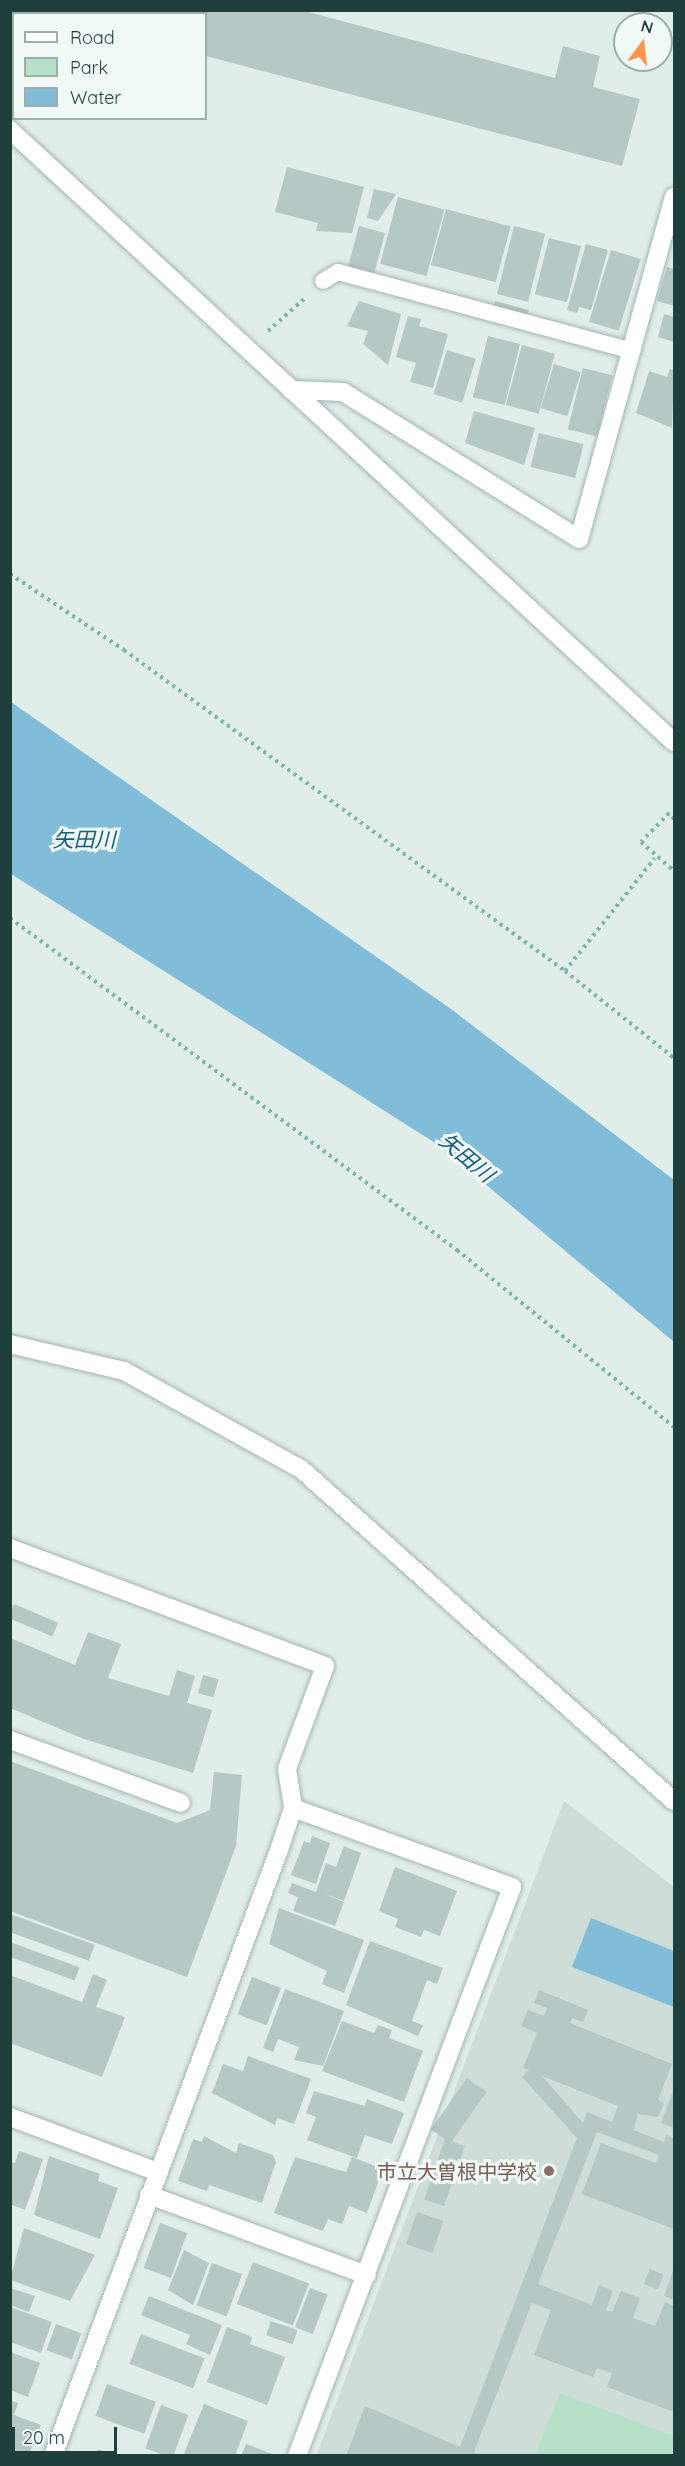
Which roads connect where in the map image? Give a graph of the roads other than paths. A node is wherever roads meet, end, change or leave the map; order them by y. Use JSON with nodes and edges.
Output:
{"nodes":[{"id":1,"x":10,"y":130,"type":"edge"},
{"id":2,"x":675,"y":197,"type":"edge"},
{"id":3,"x":323,"y":282,"type":"road end"},
{"id":4,"x":633,"y":351,"type":"junction"},
{"id":5,"x":291,"y":390,"type":"junction"},
{"id":6,"x":675,"y":742,"type":"edge"},
{"id":7,"x":10,"y":1344,"type":"edge"},
{"id":8,"x":10,"y":1548,"type":"edge"},
{"id":9,"x":10,"y":1740,"type":"edge"},
{"id":10,"x":675,"y":1801,"type":"edge"},
{"id":11,"x":181,"y":1803,"type":"dead end"},
{"id":12,"x":293,"y":1808,"type":"junction"},
{"id":13,"x":10,"y":2117,"type":"edge"},
{"id":14,"x":158,"y":2172,"type":"junction"},
{"id":15,"x":149,"y":2195,"type":"junction"},
{"id":16,"x":367,"y":2275,"type":"junction"},
{"id":17,"x":53,"y":2456,"type":"edge"},
{"id":18,"x":297,"y":2456,"type":"edge"}],
"edges":[{"from":1,"to":5,"type":"street"},
{"from":2,"to":4,"type":"street"},
{"from":3,"to":4,"type":"lane"},
{"from":4,"to":5,"type":"street"},
{"from":5,"to":6,"type":"street"},
{"from":7,"to":10,"type":"street"},
{"from":8,"to":12,"type":"street"},
{"from":9,"to":11,"type":"street"},
{"from":12,"to":14,"type":"street"},
{"from":12,"to":16,"type":"street"},
{"from":13,"to":14,"type":"street"},
{"from":14,"to":15,"type":"street"},
{"from":15,"to":16,"type":"street"},
{"from":15,"to":17,"type":"street"},
{"from":16,"to":18,"type":"street"}]}
